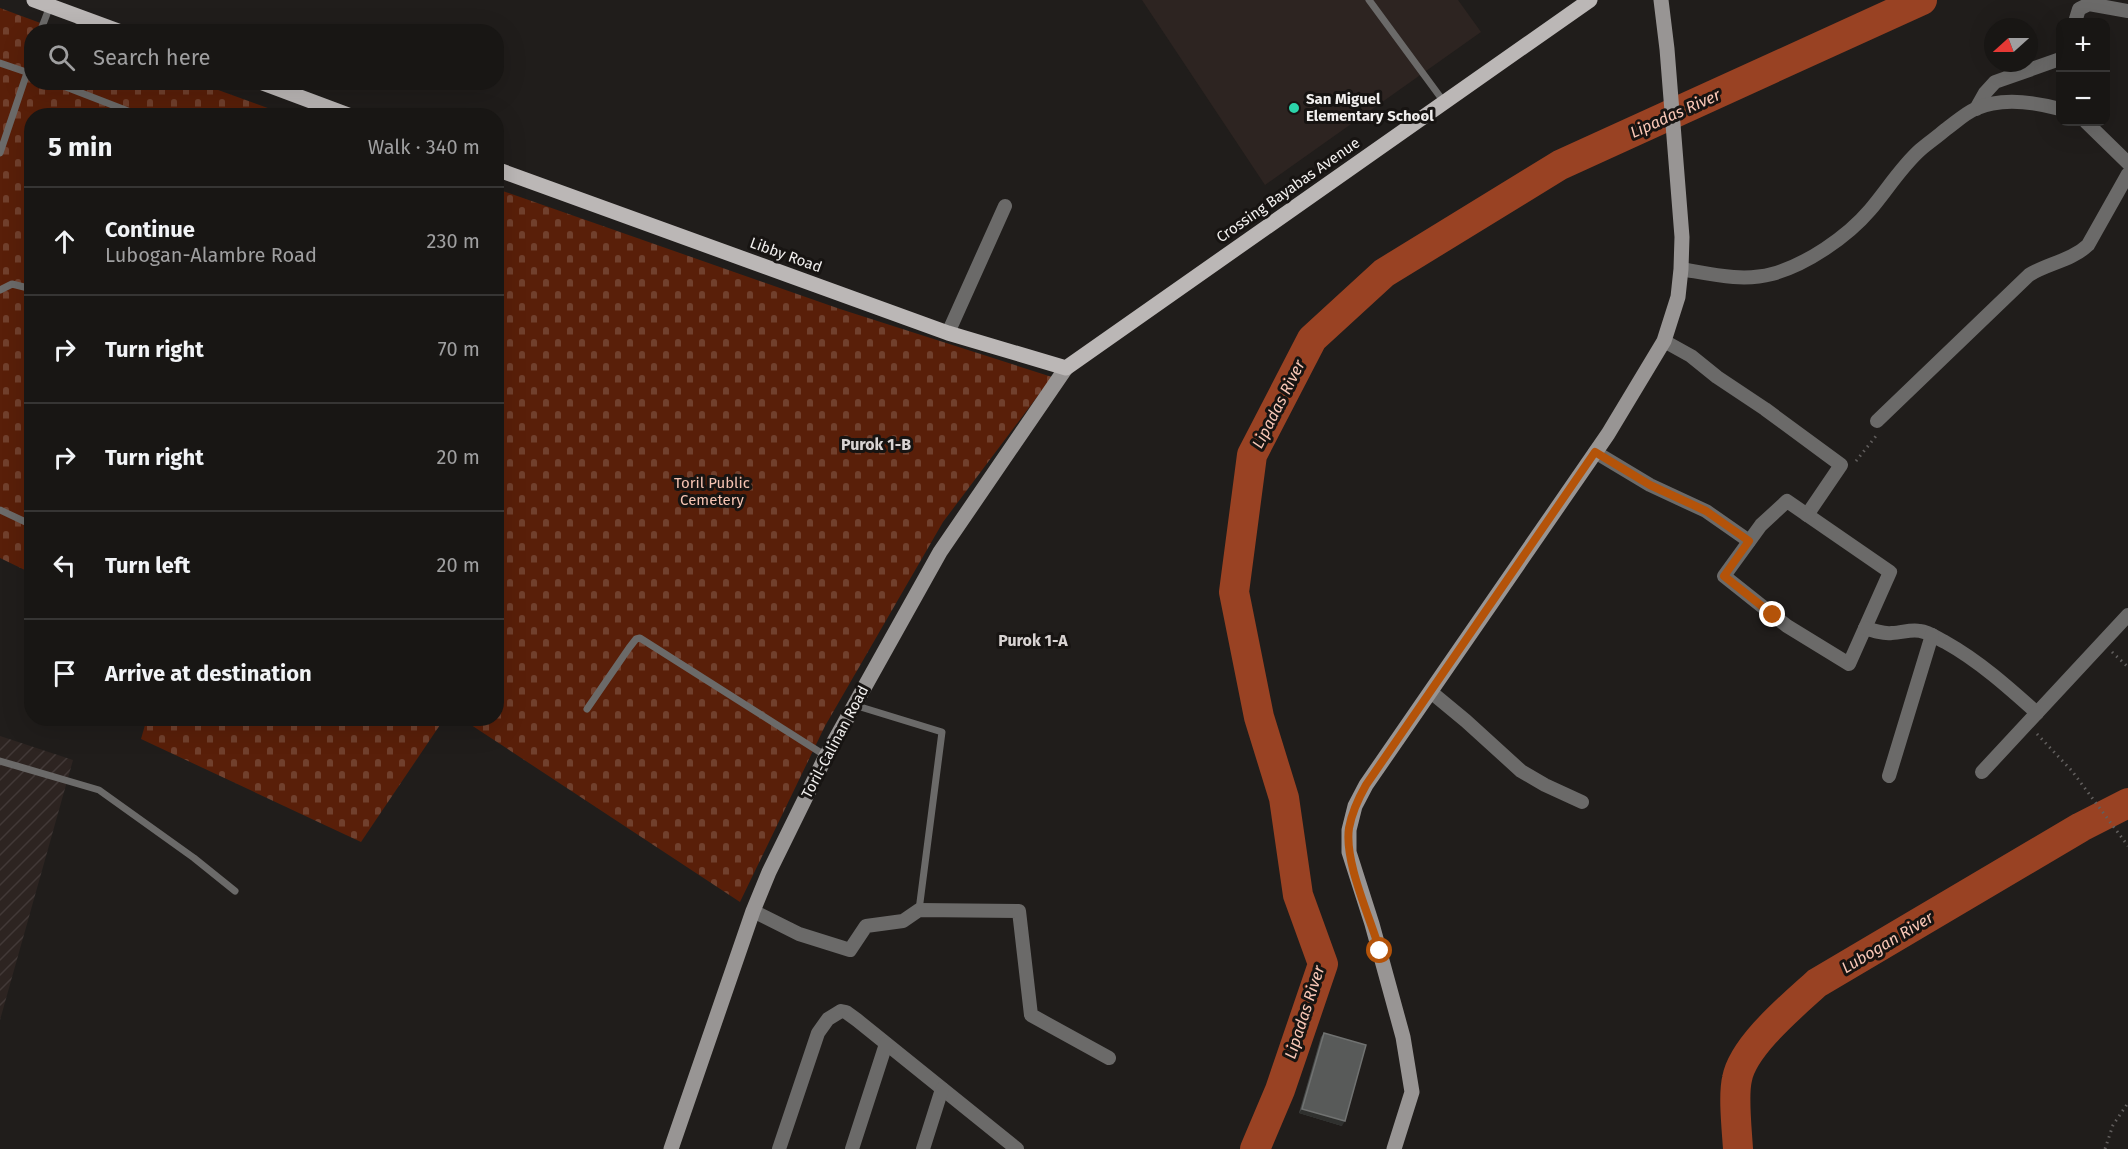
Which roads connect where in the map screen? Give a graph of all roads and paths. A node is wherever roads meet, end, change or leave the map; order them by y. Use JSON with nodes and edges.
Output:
{"nodes":[{"id":1,"x":34,"y":0,"type":"edge"},
{"id":2,"x":1369,"y":0,"type":"edge"},
{"id":3,"x":1590,"y":0,"type":"edge"},
{"id":4,"x":1661,"y":0,"type":"edge"},
{"id":5,"x":2085,"y":3,"type":"edge"},
{"id":6,"x":50,"y":6,"type":"junction"},
{"id":7,"x":2128,"y":11,"type":"edge"},
{"id":8,"x":2075,"y":18,"type":"edge"},
{"id":9,"x":43,"y":24,"type":"edge"},
{"id":10,"x":79,"y":24,"type":"edge"},
{"id":11,"x":2056,"y":60,"type":"edge"},
{"id":12,"x":0,"y":63,"type":"edge"},
{"id":13,"x":24,"y":72,"type":"edge"},
{"id":14,"x":24,"y":88,"type":"edge"},
{"id":15,"x":73,"y":90,"type":"edge"},
{"id":16,"x":281,"y":90,"type":"edge"},
{"id":17,"x":1444,"y":102,"type":"junction"},
{"id":18,"x":120,"y":108,"type":"edge"},
{"id":19,"x":330,"y":108,"type":"edge"},
{"id":20,"x":2056,"y":108,"type":"edge"},
{"id":21,"x":1976,"y":109,"type":"junction"},
{"id":22,"x":2090,"y":126,"type":"edge"},
{"id":23,"x":0,"y":153,"type":"edge"},
{"id":24,"x":2128,"y":163,"type":"edge"},
{"id":25,"x":504,"y":172,"type":"edge"},
{"id":26,"x":2128,"y":174,"type":"edge"},
{"id":27,"x":1005,"y":206,"type":"dead end"},
{"id":28,"x":1682,"y":269,"type":"junction"},
{"id":29,"x":24,"y":287,"type":"edge"},
{"id":30,"x":0,"y":290,"type":"edge"},
{"id":31,"x":948,"y":333,"type":"junction"},
{"id":32,"x":1664,"y":341,"type":"junction"},
{"id":33,"x":1066,"y":368,"type":"junction"},
{"id":34,"x":1876,"y":421,"type":"joint"},
{"id":35,"x":1595,"y":452,"type":"junction"},
{"id":36,"x":1841,"y":465,"type":"junction"},
{"id":37,"x":0,"y":510,"type":"edge"},
{"id":38,"x":1807,"y":515,"type":"junction"},
{"id":39,"x":24,"y":521,"type":"edge"},
{"id":40,"x":1749,"y":541,"type":"junction"},
{"id":41,"x":2128,"y":615,"type":"edge"},
{"id":42,"x":1865,"y":628,"type":"junction"},
{"id":43,"x":1932,"y":635,"type":"junction"},
{"id":44,"x":2102,"y":643,"type":"junction"},
{"id":45,"x":2128,"y":667,"type":"edge"},
{"id":46,"x":1431,"y":692,"type":"junction"},
{"id":47,"x":854,"y":705,"type":"junction"},
{"id":48,"x":587,"y":709,"type":"dead end"},
{"id":49,"x":2037,"y":713,"type":"junction"},
{"id":50,"x":2026,"y":724,"type":"junction"},
{"id":51,"x":826,"y":756,"type":"junction"},
{"id":52,"x":0,"y":761,"type":"edge"},
{"id":53,"x":1982,"y":772,"type":"dead end"},
{"id":54,"x":1889,"y":776,"type":"dead end"},
{"id":55,"x":1582,"y":802,"type":"dead end"},
{"id":56,"x":2128,"y":846,"type":"edge"},
{"id":57,"x":235,"y":891,"type":"dead end"},
{"id":58,"x":753,"y":910,"type":"junction"},
{"id":59,"x":919,"y":910,"type":"junction"},
{"id":60,"x":886,"y":1044,"type":"junction"},
{"id":61,"x":1109,"y":1058,"type":"dead end"},
{"id":62,"x":942,"y":1089,"type":"junction"},
{"id":63,"x":2128,"y":1103,"type":"edge"},
{"id":64,"x":999,"y":1143,"type":"edge"},
{"id":65,"x":671,"y":1149,"type":"edge"},
{"id":66,"x":779,"y":1149,"type":"edge"},
{"id":67,"x":852,"y":1149,"type":"edge"},
{"id":68,"x":923,"y":1149,"type":"edge"},
{"id":69,"x":1017,"y":1149,"type":"edge"},
{"id":70,"x":1394,"y":1149,"type":"edge"},
{"id":71,"x":2105,"y":1149,"type":"edge"}],
"edges":[{"from":1,"to":6,"type":"main road"},
{"from":2,"to":17,"type":"lane"},
{"from":3,"to":17,"type":"main road","name":"Crossing Bayabas Avenue"},
{"from":4,"to":28,"type":"street"},
{"from":5,"to":7,"type":"street"},
{"from":5,"to":8,"type":"street"},
{"from":6,"to":9,"type":"lane"},
{"from":6,"to":10,"type":"main road"},
{"from":11,"to":21,"type":"street"},
{"from":12,"to":13,"type":"lane"},
{"from":14,"to":23,"type":"lane"},
{"from":15,"to":18,"type":"lane"},
{"from":16,"to":19,"type":"main road"},
{"from":17,"to":33,"type":"main road","name":"Crossing Bayabas Avenue"},
{"from":20,"to":21,"type":"street"},
{"from":21,"to":28,"type":"street"},
{"from":22,"to":24,"type":"street"},
{"from":25,"to":31,"type":"main road","name":"Libby Road"},
{"from":26,"to":34,"type":"street"},
{"from":27,"to":31,"type":"street"},
{"from":28,"to":32,"type":"street"},
{"from":29,"to":30,"type":"lane"},
{"from":31,"to":33,"type":"main road","name":"Libby Road"},
{"from":32,"to":35,"type":"street"},
{"from":32,"to":36,"type":"street"},
{"from":33,"to":47,"type":"street","name":"Toril-Calinan Road"},
{"from":34,"to":36,"type":"path"},
{"from":35,"to":40,"type":"street"},
{"from":35,"to":46,"type":"street"},
{"from":36,"to":38,"type":"street"},
{"from":37,"to":39,"type":"lane"},
{"from":38,"to":40,"type":"street"},
{"from":38,"to":42,"type":"street"},
{"from":40,"to":42,"type":"street"},
{"from":41,"to":44,"type":"street"},
{"from":42,"to":43,"type":"street"},
{"from":43,"to":49,"type":"street"},
{"from":43,"to":54,"type":"street"},
{"from":44,"to":45,"type":"path"},
{"from":44,"to":49,"type":"street"},
{"from":46,"to":55,"type":"street"},
{"from":46,"to":70,"type":"street"},
{"from":47,"to":51,"type":"street","name":"Toril-Calinan Road"},
{"from":47,"to":59,"type":"lane"},
{"from":48,"to":51,"type":"lane"},
{"from":49,"to":50,"type":"street"},
{"from":50,"to":53,"type":"street"},
{"from":50,"to":56,"type":"path"},
{"from":51,"to":58,"type":"street","name":"Toril-Calinan Road"},
{"from":52,"to":57,"type":"lane"},
{"from":58,"to":59,"type":"street"},
{"from":58,"to":65,"type":"street","name":"Toril-Calinan Road"},
{"from":59,"to":61,"type":"street"},
{"from":60,"to":62,"type":"street"},
{"from":60,"to":66,"type":"street"},
{"from":60,"to":67,"type":"street"},
{"from":62,"to":64,"type":"street"},
{"from":62,"to":68,"type":"street"},
{"from":63,"to":71,"type":"path"},
{"from":64,"to":69,"type":"street"}]}
